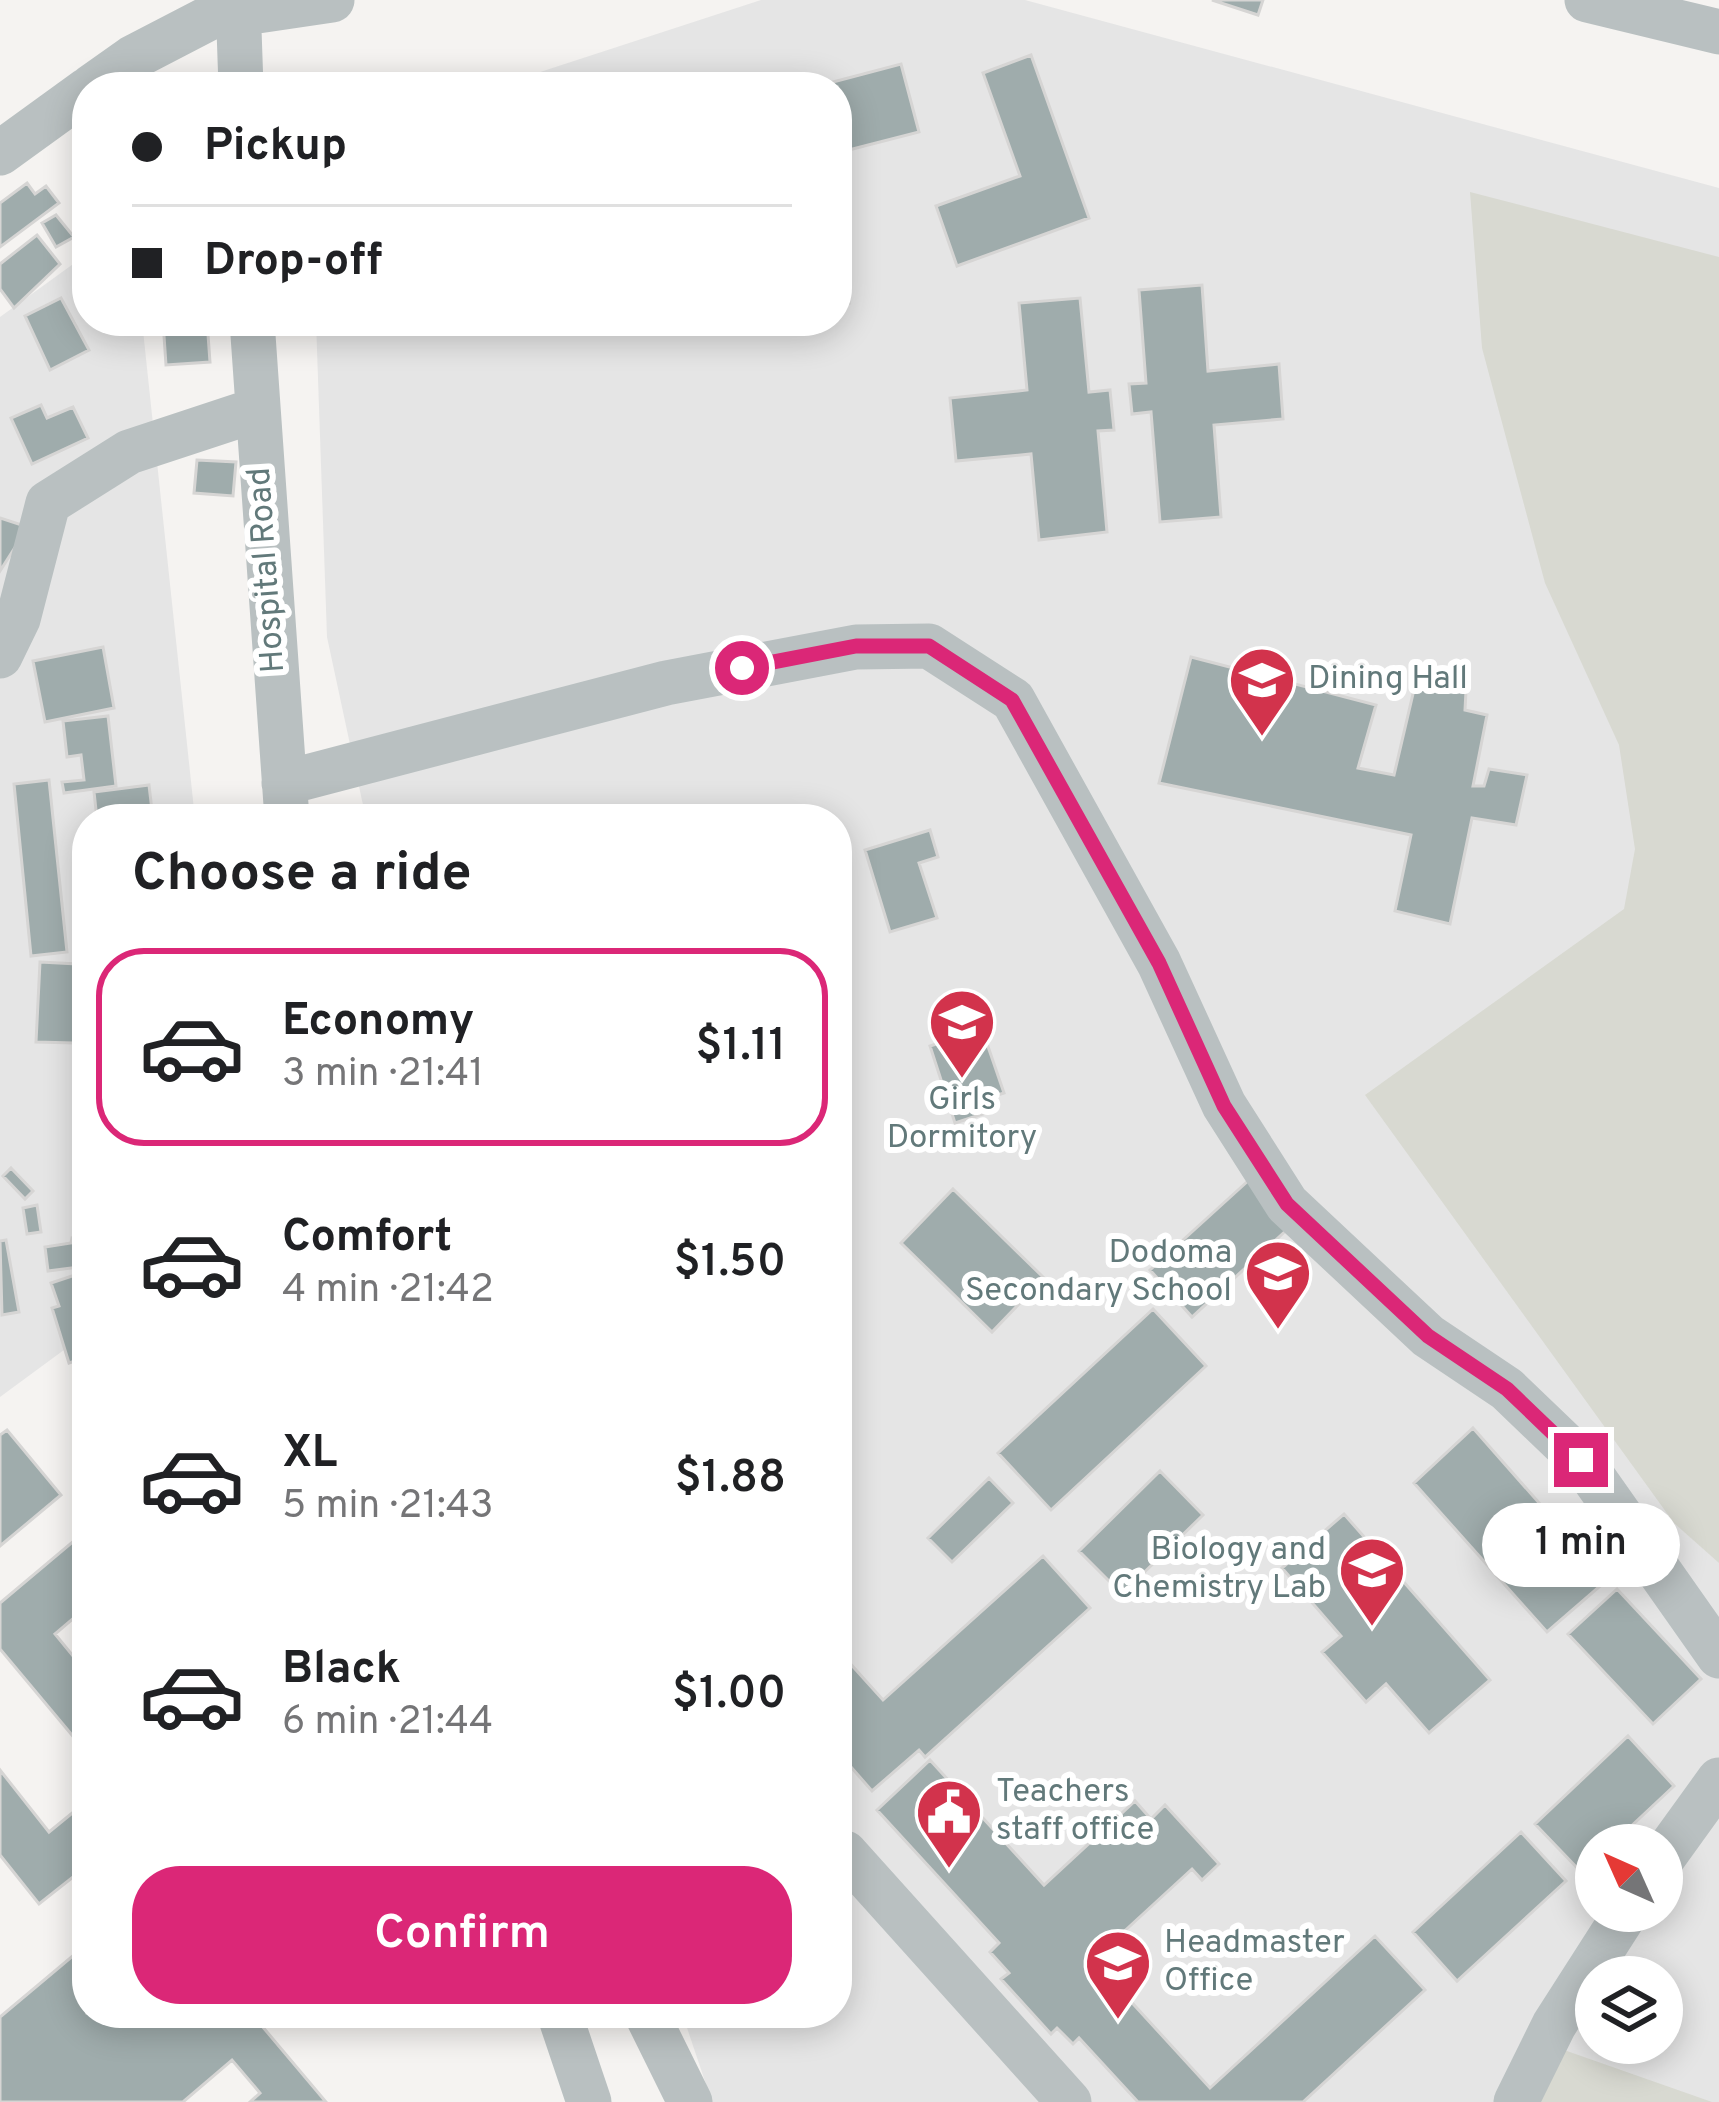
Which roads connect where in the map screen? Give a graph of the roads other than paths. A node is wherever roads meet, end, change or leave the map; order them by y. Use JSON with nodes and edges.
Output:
{"nodes":[{"id":1,"x":332,"y":0,"type":"edge"},
{"id":2,"x":1587,"y":0,"type":"edge"},
{"id":3,"x":238,"y":6,"type":"edge"},
{"id":4,"x":1719,"y":32,"type":"edge"},
{"id":5,"x":111,"y":72,"type":"edge"},
{"id":6,"x":240,"y":72,"type":"edge"},
{"id":7,"x":72,"y":100,"type":"edge"},
{"id":8,"x":0,"y":153,"type":"edge"},
{"id":9,"x":253,"y":336,"type":"edge"},
{"id":10,"x":256,"y":410,"type":"junction"},
{"id":11,"x":0,"y":656,"type":"edge"},
{"id":12,"x":285,"y":801,"type":"edge"},
{"id":13,"x":1719,"y":1656,"type":"edge"},
{"id":14,"x":1719,"y":1780,"type":"edge"},
{"id":15,"x":1683,"y":1830,"type":"edge"},
{"id":16,"x":852,"y":1860,"type":"edge"},
{"id":17,"x":1613,"y":1932,"type":"edge"},
{"id":18,"x":564,"y":2028,"type":"edge"},
{"id":19,"x":653,"y":2028,"type":"edge"},
{"id":20,"x":589,"y":2102,"type":"edge"},
{"id":21,"x":690,"y":2102,"type":"edge"},
{"id":22,"x":1069,"y":2102,"type":"edge"},
{"id":23,"x":1516,"y":2102,"type":"edge"}],
"edges":[{"from":1,"to":3,"type":"street"},
{"from":2,"to":4,"type":"street"},
{"from":3,"to":5,"type":"street"},
{"from":3,"to":6,"type":"street"},
{"from":7,"to":8,"type":"street"},
{"from":9,"to":10,"type":"street","name":"Hospital Road"},
{"from":10,"to":11,"type":"street"},
{"from":10,"to":12,"type":"street","name":"Hospital Road"},
{"from":12,"to":13,"type":"street"},
{"from":14,"to":15,"type":"street"},
{"from":16,"to":22,"type":"street"},
{"from":17,"to":23,"type":"street"},
{"from":18,"to":20,"type":"street"},
{"from":19,"to":21,"type":"street"}]}
